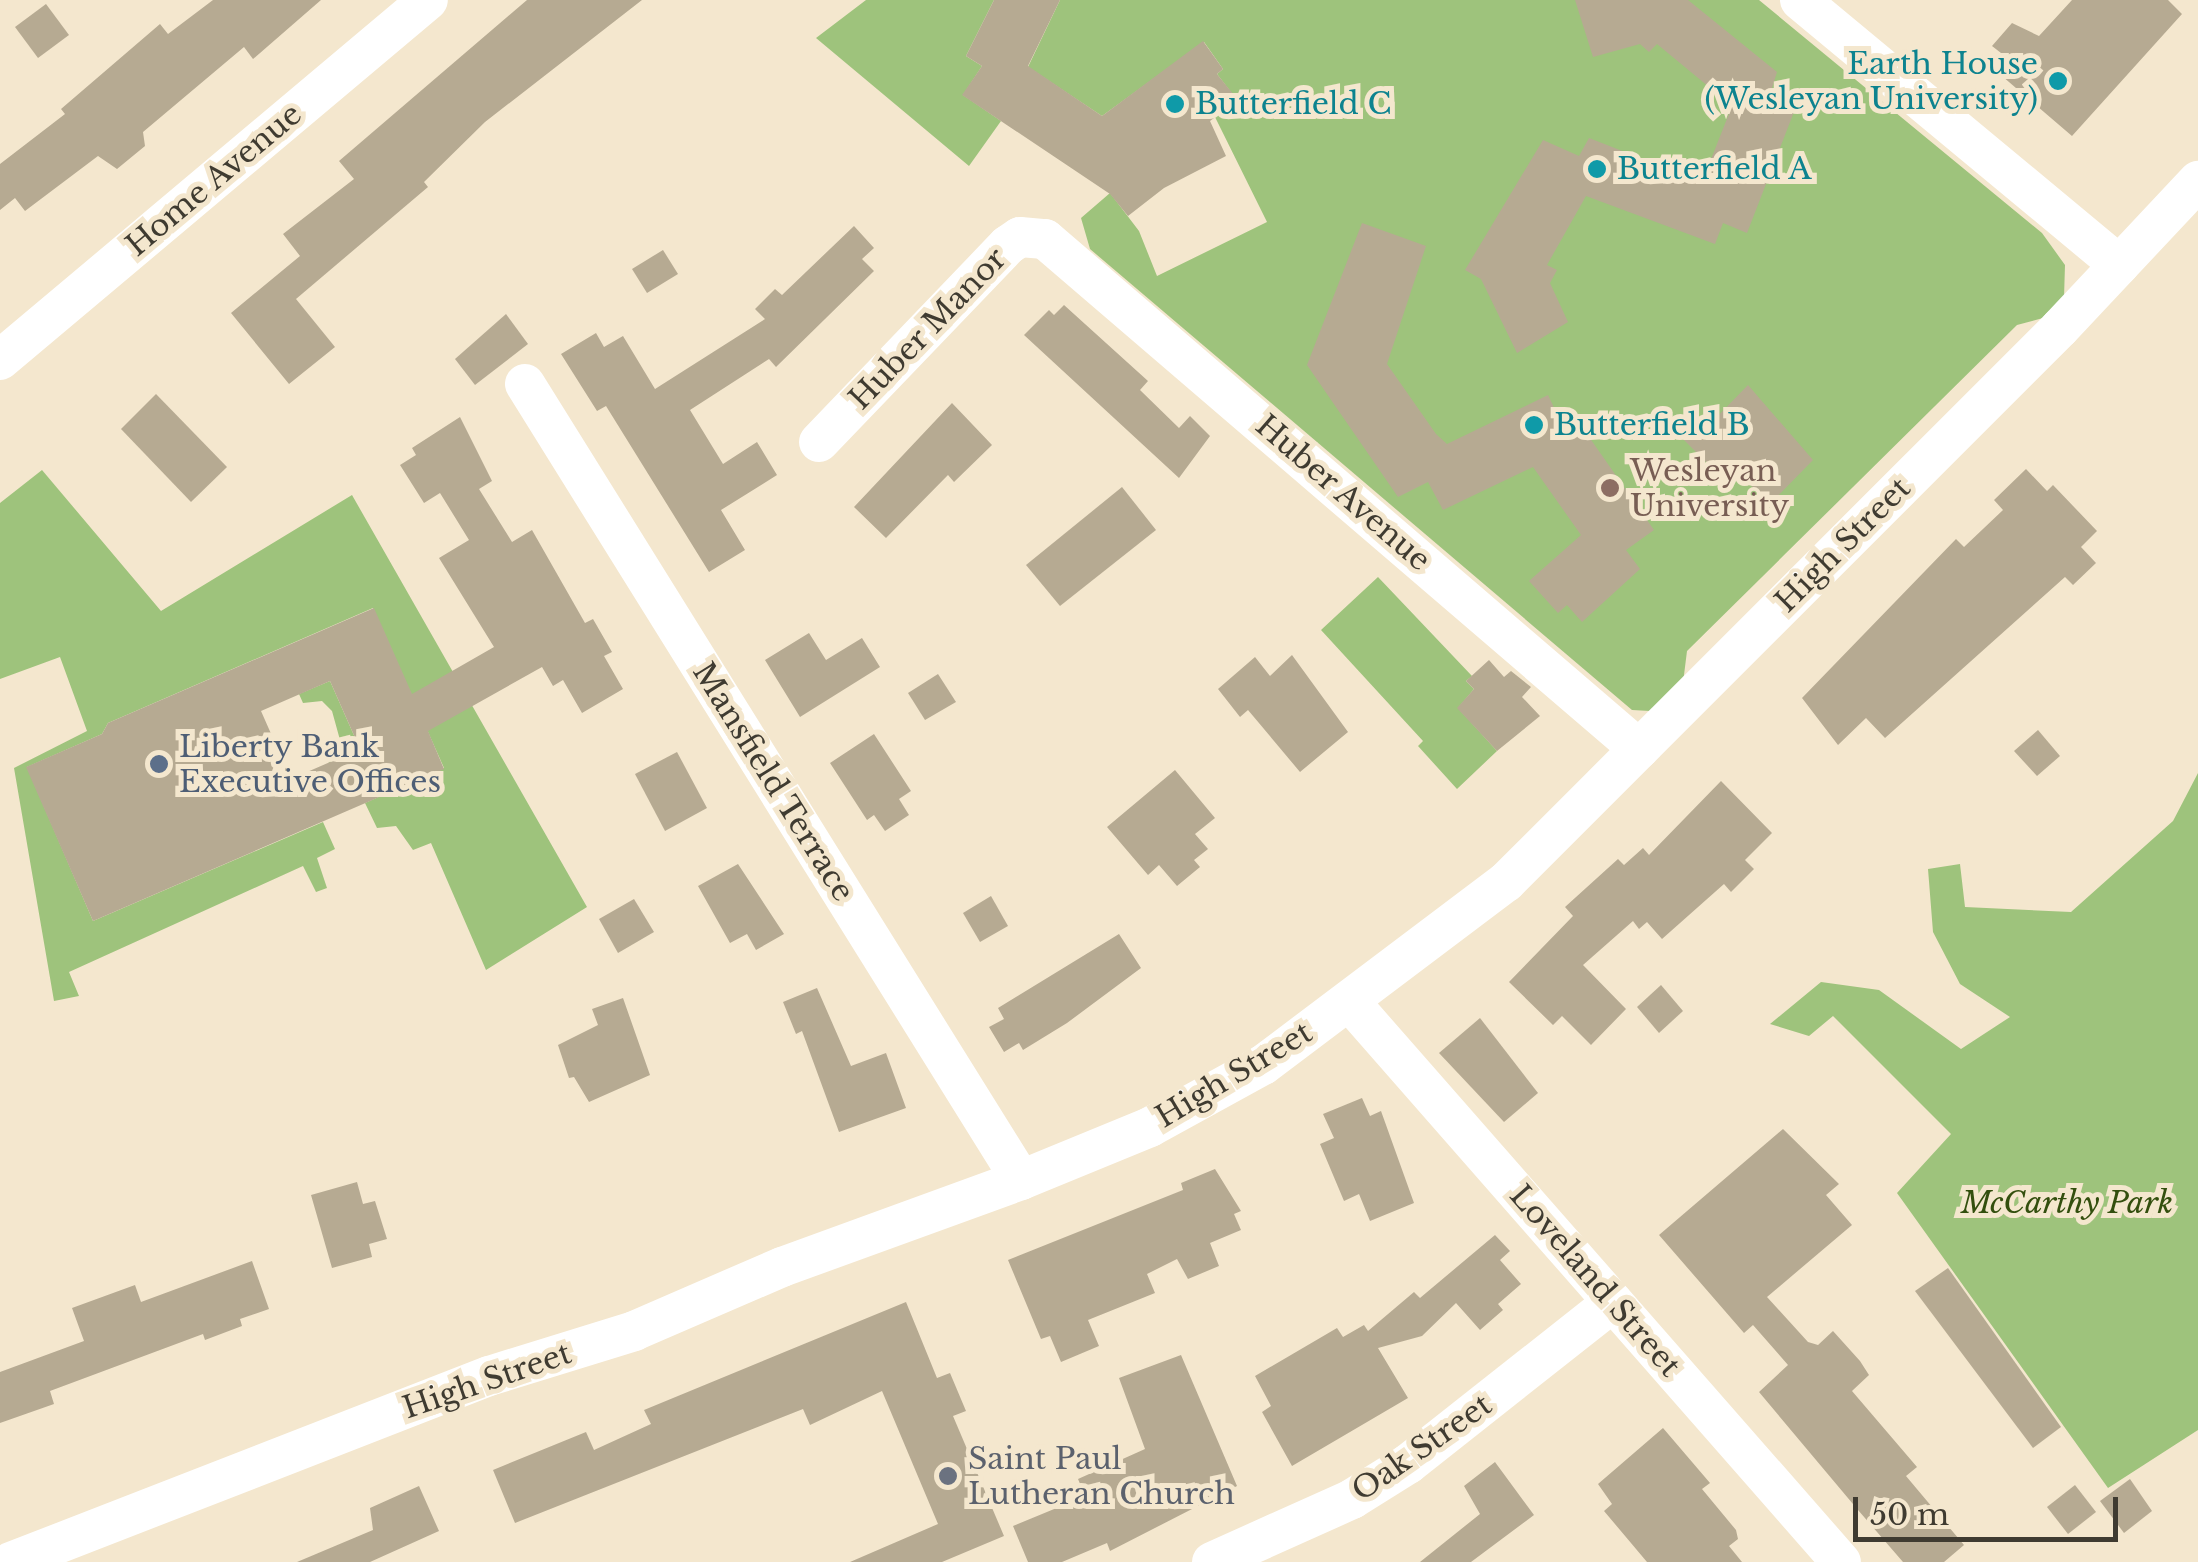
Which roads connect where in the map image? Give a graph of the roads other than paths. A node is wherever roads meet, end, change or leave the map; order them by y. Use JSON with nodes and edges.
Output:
{"nodes":[{"id":1,"x":428,"y":0,"type":"edge"},
{"id":2,"x":1800,"y":0,"type":"edge"},
{"id":3,"x":2198,"y":181,"type":"edge"},
{"id":4,"x":1045,"y":240,"type":"joint"},
{"id":5,"x":2119,"y":265,"type":"junction"},
{"id":6,"x":0,"y":360,"type":"edge"},
{"id":7,"x":525,"y":384,"type":"dead end"},
{"id":8,"x":819,"y":442,"type":"dead end"},
{"id":9,"x":1639,"y":748,"type":"junction"},
{"id":10,"x":1349,"y":1000,"type":"junction"},
{"id":11,"x":1021,"y":1180,"type":"junction"},
{"id":12,"x":1614,"y":1302,"type":"junction"},
{"id":13,"x":11,"y":1562,"type":"edge"},
{"id":14,"x":1212,"y":1562,"type":"edge"},
{"id":15,"x":1841,"y":1562,"type":"edge"}],
"edges":[{"from":1,"to":6,"type":"street","name":"Home Avenue"},
{"from":2,"to":5,"type":"street"},
{"from":3,"to":5,"type":"street","name":"High Street"},
{"from":4,"to":8,"type":"street","name":"Huber Manor"},
{"from":4,"to":9,"type":"street","name":"Huber Avenue"},
{"from":5,"to":9,"type":"street","name":"High Street"},
{"from":7,"to":11,"type":"street","name":"Mansfield Terrace"},
{"from":9,"to":10,"type":"street","name":"High Street"},
{"from":10,"to":11,"type":"street","name":"High Street"},
{"from":10,"to":12,"type":"street","name":"Loveland Street"},
{"from":11,"to":13,"type":"street","name":"High Street"},
{"from":12,"to":14,"type":"street","name":"Oak Street"},
{"from":12,"to":15,"type":"street","name":"Loveland Street"}]}
